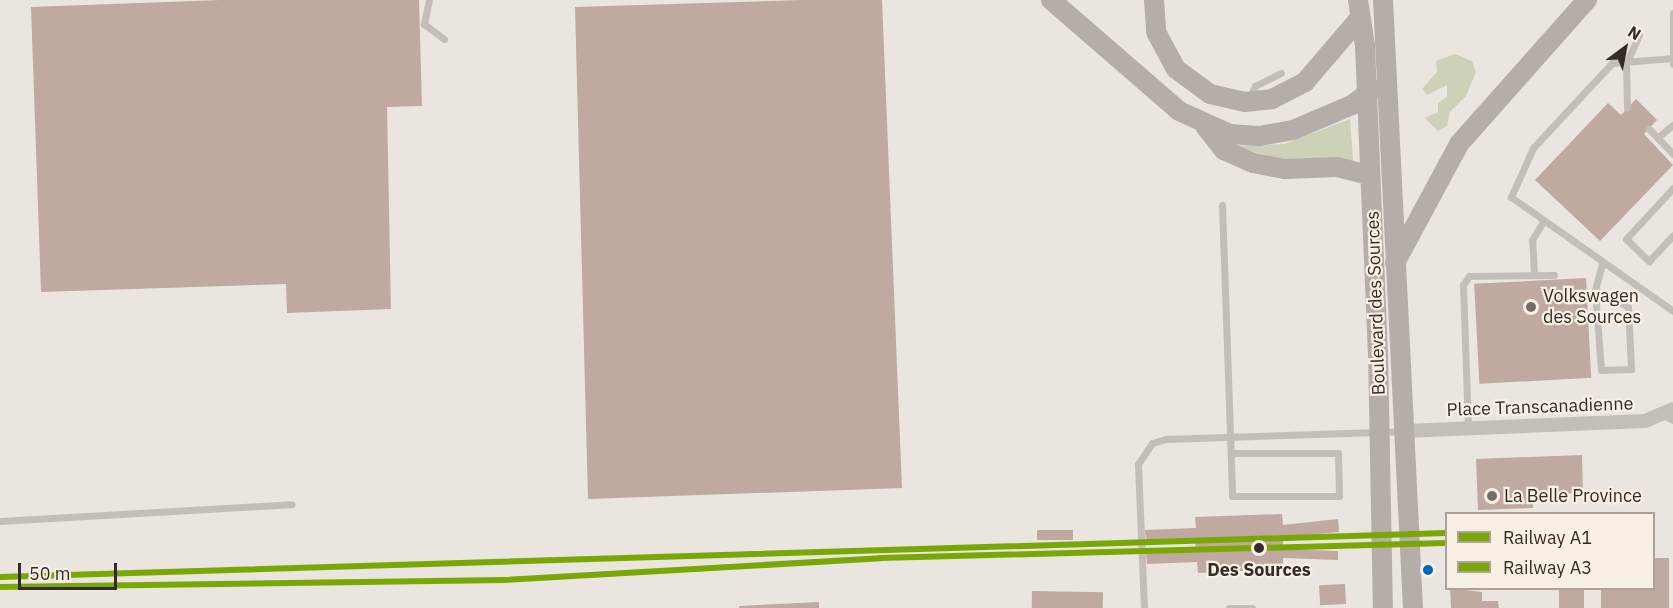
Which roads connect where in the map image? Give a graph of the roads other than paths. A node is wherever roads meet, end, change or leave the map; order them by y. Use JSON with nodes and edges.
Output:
{"nodes":[{"id":1,"x":429,"y":0,"type":"edge"},
{"id":2,"x":1051,"y":0,"type":"edge"},
{"id":3,"x":1154,"y":0,"type":"edge"},
{"id":4,"x":1383,"y":0,"type":"edge"},
{"id":5,"x":1587,"y":0,"type":"edge"},
{"id":6,"x":1358,"y":10,"type":"edge"},
{"id":7,"x":1673,"y":13,"type":"edge"},
{"id":8,"x":1639,"y":35,"type":"dead end"},
{"id":9,"x":444,"y":39,"type":"dead end"},
{"id":10,"x":1673,"y":58,"type":"edge"},
{"id":11,"x":1626,"y":64,"type":"junction"},
{"id":12,"x":1673,"y":64,"type":"edge"},
{"id":13,"x":1281,"y":73,"type":"dead end"},
{"id":14,"x":1386,"y":77,"type":"junction"},
{"id":15,"x":1366,"y":95,"type":"junction"},
{"id":16,"x":1248,"y":102,"type":"junction"},
{"id":17,"x":1627,"y":108,"type":"dead end"},
{"id":18,"x":1673,"y":125,"type":"edge"},
{"id":19,"x":1205,"y":126,"type":"junction"},
{"id":20,"x":1648,"y":129,"type":"dead end"},
{"id":21,"x":1658,"y":137,"type":"junction"},
{"id":22,"x":1673,"y":154,"type":"edge"},
{"id":23,"x":1370,"y":175,"type":"junction"},
{"id":24,"x":1673,"y":188,"type":"edge"},
{"id":25,"x":1222,"y":205,"type":"dead end"},
{"id":26,"x":1544,"y":220,"type":"junction"},
{"id":27,"x":1673,"y":235,"type":"edge"},
{"id":28,"x":1395,"y":263,"type":"junction"},
{"id":29,"x":1602,"y":263,"type":"junction"},
{"id":30,"x":1534,"y":274,"type":"junction"},
{"id":31,"x":1554,"y":275,"type":"dead end"},
{"id":32,"x":1595,"y":290,"type":"junction"},
{"id":33,"x":1673,"y":311,"type":"edge"},
{"id":34,"x":1670,"y":415,"type":"edge"},
{"id":35,"x":1468,"y":428,"type":"junction"},
{"id":36,"x":1405,"y":431,"type":"junction"},
{"id":37,"x":1381,"y":432,"type":"junction"},
{"id":38,"x":1232,"y":437,"type":"junction"},
{"id":39,"x":1232,"y":453,"type":"junction"},
{"id":40,"x":292,"y":504,"type":"dead end"},
{"id":41,"x":0,"y":521,"type":"edge"},
{"id":42,"x":1144,"y":608,"type":"edge"},
{"id":43,"x":1229,"y":608,"type":"edge"},
{"id":44,"x":1252,"y":608,"type":"edge"},
{"id":45,"x":1383,"y":608,"type":"edge"},
{"id":46,"x":1413,"y":608,"type":"edge"}],
"edges":[{"from":1,"to":9,"type":"lane"},
{"from":2,"to":19,"type":"main road"},
{"from":3,"to":16,"type":"main road"},
{"from":4,"to":14,"type":"main road","name":"Boulevard des Sources"},
{"from":5,"to":28,"type":"main road"},
{"from":6,"to":15,"type":"main road","name":"Boulevard des Sources"},
{"from":6,"to":16,"type":"main road"},
{"from":7,"to":10,"type":"lane"},
{"from":8,"to":11,"type":"lane"},
{"from":10,"to":11,"type":"lane"},
{"from":10,"to":12,"type":"lane"},
{"from":11,"to":17,"type":"lane"},
{"from":11,"to":26,"type":"lane"},
{"from":13,"to":16,"type":"lane"},
{"from":14,"to":15,"type":"main road"},
{"from":14,"to":28,"type":"main road","name":"Boulevard des Sources"},
{"from":15,"to":19,"type":"main road"},
{"from":15,"to":23,"type":"main road","name":"Boulevard des Sources"},
{"from":18,"to":21,"type":"lane"},
{"from":19,"to":23,"type":"main road"},
{"from":20,"to":21,"type":"lane"},
{"from":21,"to":22,"type":"lane"},
{"from":23,"to":37,"type":"main road","name":"Boulevard des Sources"},
{"from":24,"to":27,"type":"lane"},
{"from":25,"to":38,"type":"lane"},
{"from":26,"to":29,"type":"lane"},
{"from":26,"to":30,"type":"lane"},
{"from":28,"to":36,"type":"main road","name":"Boulevard des Sources"},
{"from":29,"to":32,"type":"lane"},
{"from":29,"to":33,"type":"lane"},
{"from":30,"to":31,"type":"lane"},
{"from":30,"to":35,"type":"lane"},
{"from":32,"to":32,"type":"lane"},
{"from":34,"to":35,"type":"street","name":"Place Transcanadienne"},
{"from":35,"to":36,"type":"street","name":"Place Transcanadienne"},
{"from":36,"to":37,"type":"lane"},
{"from":36,"to":46,"type":"main road","name":"Boulevard des Sources"},
{"from":37,"to":38,"type":"lane"},
{"from":37,"to":45,"type":"main road","name":"Boulevard des Sources"},
{"from":38,"to":39,"type":"lane"},
{"from":38,"to":42,"type":"lane"},
{"from":39,"to":39,"type":"lane"},
{"from":40,"to":41,"type":"lane"},
{"from":43,"to":44,"type":"lane"}]}
